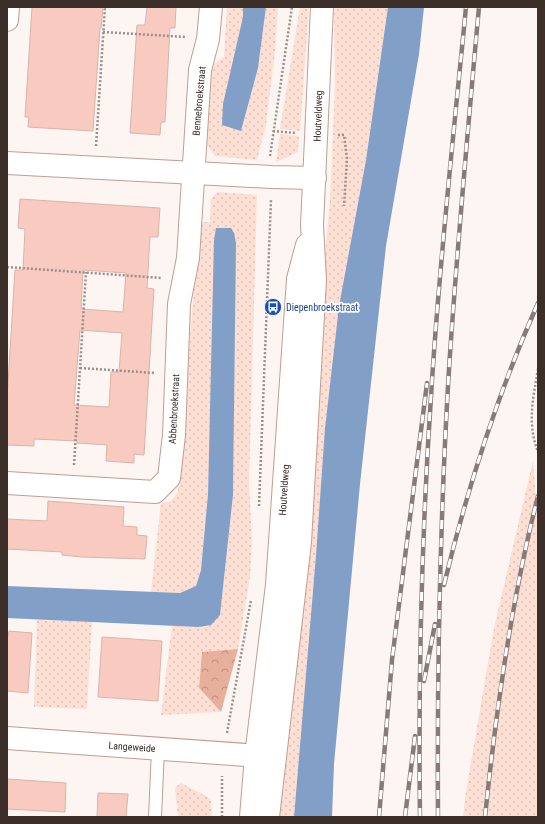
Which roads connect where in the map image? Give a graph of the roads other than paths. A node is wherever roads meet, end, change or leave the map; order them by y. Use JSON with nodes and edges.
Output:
{"nodes":[{"id":1,"x":8,"y":7,"type":"edge"},
{"id":2,"x":210,"y":7,"type":"edge"},
{"id":3,"x":322,"y":7,"type":"edge"},
{"id":4,"x":7,"y":20,"type":"edge"},
{"id":5,"x":7,"y":163,"type":"edge"},
{"id":6,"x":194,"y":172,"type":"junction"},
{"id":7,"x":315,"y":178,"type":"junction"},
{"id":8,"x":7,"y":483,"type":"edge"},
{"id":9,"x":7,"y":738,"type":"edge"},
{"id":10,"x":158,"y":749,"type":"junction"},
{"id":11,"x":266,"y":757,"type":"junction"},
{"id":12,"x":155,"y":817,"type":"edge"},
{"id":13,"x":251,"y":817,"type":"edge"},
{"id":14,"x":268,"y":817,"type":"edge"}],
"edges":[{"from":1,"to":4,"type":"street"},
{"from":2,"to":6,"type":"street","name":"Bennebroekstraat"},
{"from":3,"to":7,"type":"street","name":"Houtveldweg"},
{"from":5,"to":6,"type":"street"},
{"from":6,"to":7,"type":"street"},
{"from":6,"to":8,"type":"street","name":"Abbenbroekstraat"},
{"from":7,"to":11,"type":"street","name":"Houtveldweg"},
{"from":9,"to":10,"type":"street","name":"Langeweide"},
{"from":10,"to":11,"type":"street","name":"Langeweide"},
{"from":10,"to":12,"type":"lane"},
{"from":11,"to":13,"type":"street","name":"Houtveldweg"},
{"from":11,"to":14,"type":"street","name":"Houtveldweg"}]}
